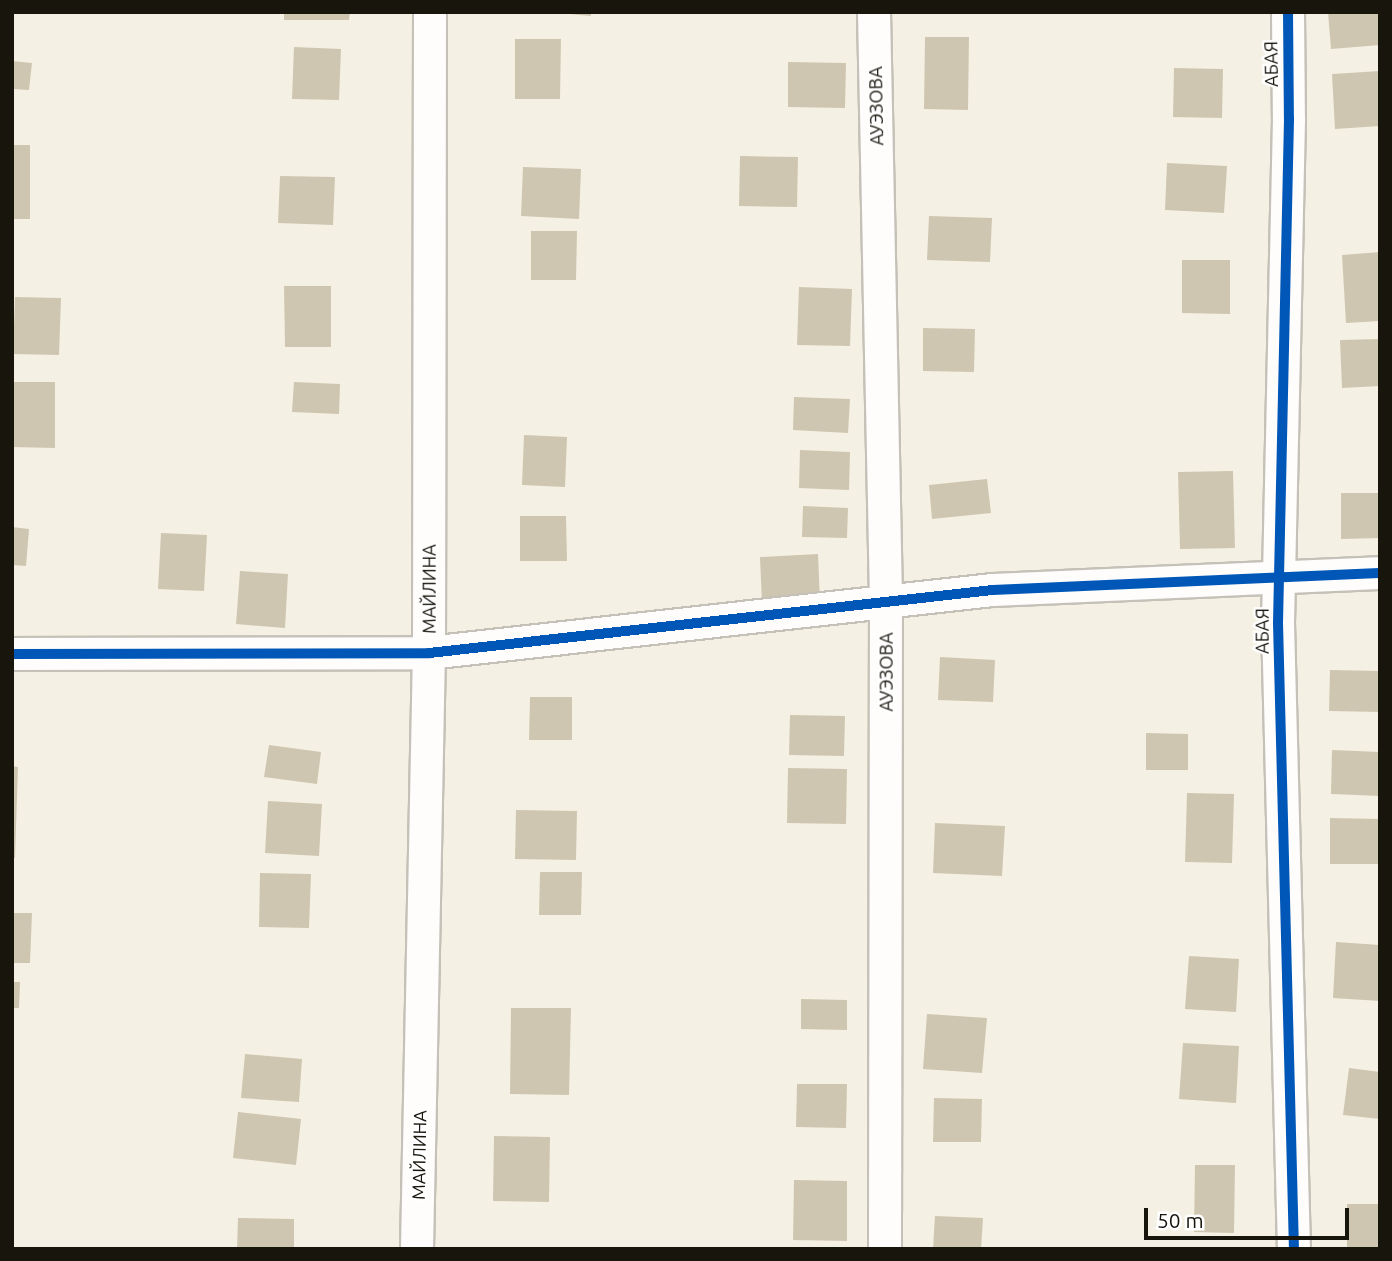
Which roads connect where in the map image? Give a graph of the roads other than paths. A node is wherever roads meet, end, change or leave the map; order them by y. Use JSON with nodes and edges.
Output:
{"nodes":[{"id":1,"x":430,"y":12,"type":"edge"},
{"id":2,"x":874,"y":12,"type":"edge"},
{"id":3,"x":1288,"y":12,"type":"edge"},
{"id":4,"x":1380,"y":573,"type":"edge"},
{"id":5,"x":1280,"y":578,"type":"junction"},
{"id":6,"x":886,"y":601,"type":"junction"},
{"id":7,"x":429,"y":653,"type":"junction"},
{"id":8,"x":12,"y":654,"type":"edge"},
{"id":9,"x":417,"y":1249,"type":"edge"},
{"id":10,"x":885,"y":1249,"type":"edge"},
{"id":11,"x":1294,"y":1249,"type":"edge"}],
"edges":[{"from":1,"to":7,"type":"street","name":"МАЙЛИНА"},
{"from":2,"to":6,"type":"street","name":"АУЭЗОВА"},
{"from":3,"to":5,"type":"street","name":"АБАЯ"},
{"from":4,"to":5,"type":"street"},
{"from":5,"to":6,"type":"street"},
{"from":5,"to":11,"type":"street","name":"АБАЯ"},
{"from":6,"to":7,"type":"street"},
{"from":6,"to":10,"type":"street","name":"АУЭЗОВА"},
{"from":7,"to":8,"type":"street"},
{"from":7,"to":9,"type":"street","name":"МАЙЛИНА"}]}
